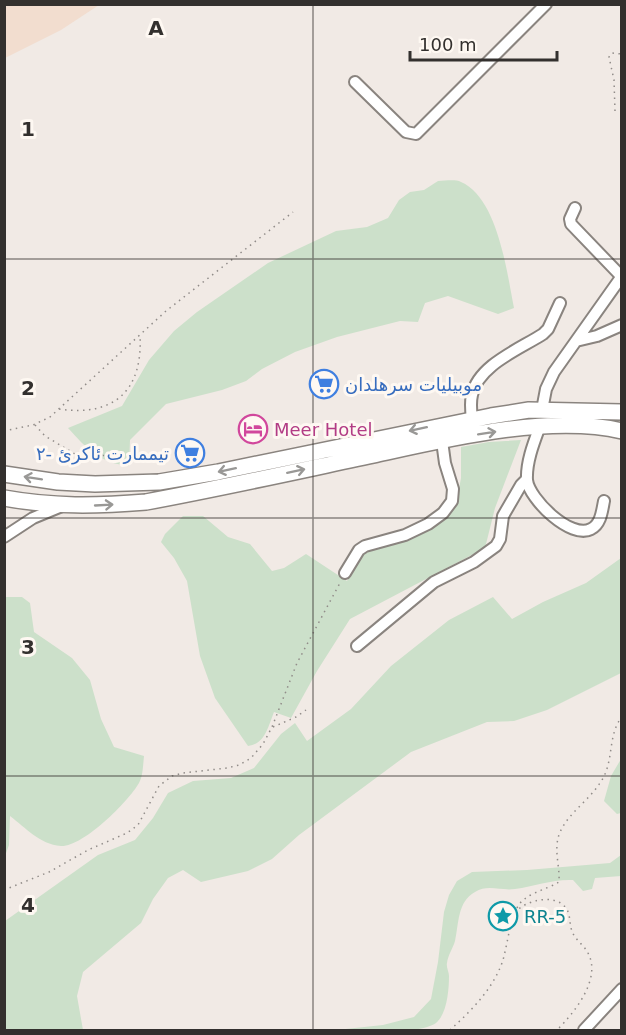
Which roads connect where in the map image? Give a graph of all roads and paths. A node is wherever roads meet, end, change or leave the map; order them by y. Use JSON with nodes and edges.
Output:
{"nodes":[{"id":1,"x":546,"y":4,"type":"edge"},
{"id":2,"x":621,"y":54,"type":"edge"},
{"id":3,"x":355,"y":82,"type":"dead end"},
{"id":4,"x":615,"y":111,"type":"dead end"},
{"id":5,"x":575,"y":208,"type":"dead end"},
{"id":6,"x":293,"y":212,"type":"dead end"},
{"id":7,"x":621,"y":276,"type":"edge"},
{"id":8,"x":560,"y":303,"type":"dead end"},
{"id":9,"x":621,"y":325,"type":"edge"},
{"id":10,"x":140,"y":334,"type":"junction"},
{"id":11,"x":576,"y":341,"type":"junction"},
{"id":12,"x":58,"y":409,"type":"junction"},
{"id":13,"x":542,"y":410,"type":"junction"},
{"id":14,"x":621,"y":412,"type":"edge"},
{"id":15,"x":472,"y":419,"type":"junction"},
{"id":16,"x":34,"y":424,"type":"junction"},
{"id":17,"x":540,"y":426,"type":"junction"},
{"id":18,"x":4,"y":430,"type":"edge"},
{"id":19,"x":621,"y":431,"type":"edge"},
{"id":20,"x":442,"y":441,"type":"junction"},
{"id":21,"x":156,"y":460,"type":"dead end"},
{"id":22,"x":4,"y":474,"type":"edge"},
{"id":23,"x":527,"y":479,"type":"junction"},
{"id":24,"x":4,"y":498,"type":"edge"},
{"id":25,"x":604,"y":501,"type":"dead end"},
{"id":26,"x":64,"y":506,"type":"junction"},
{"id":27,"x":4,"y":537,"type":"edge"},
{"id":28,"x":345,"y":573,"type":"joint"},
{"id":29,"x":357,"y":646,"type":"dead end"},
{"id":30,"x":306,"y":710,"type":"dead end"},
{"id":31,"x":621,"y":717,"type":"edge"},
{"id":32,"x":272,"y":728,"type":"junction"},
{"id":33,"x":4,"y":890,"type":"edge"},
{"id":34,"x":517,"y":909,"type":"junction"},
{"id":35,"x":621,"y":989,"type":"edge"},
{"id":36,"x":450,"y":1030,"type":"edge"},
{"id":37,"x":557,"y":1030,"type":"edge"},
{"id":38,"x":584,"y":1030,"type":"edge"}],
"edges":[{"from":1,"to":3,"type":"street"},
{"from":2,"to":4,"type":"path"},
{"from":5,"to":7,"type":"street"},
{"from":6,"to":10,"type":"path"},
{"from":7,"to":11,"type":"street"},
{"from":8,"to":15,"type":"street"},
{"from":9,"to":11,"type":"street"},
{"from":10,"to":12,"type":"path"},
{"from":10,"to":12,"type":"path"},
{"from":11,"to":13,"type":"street"},
{"from":12,"to":16,"type":"path"},
{"from":13,"to":14,"type":"highway"},
{"from":13,"to":15,"type":"highway"},
{"from":15,"to":22,"type":"highway","one_way":true},
{"from":16,"to":18,"type":"path"},
{"from":16,"to":21,"type":"path"},
{"from":17,"to":19,"type":"highway"},
{"from":20,"to":17,"type":"highway","one_way":true},
{"from":17,"to":23,"type":"street"},
{"from":26,"to":20,"type":"highway","one_way":true},
{"from":20,"to":28,"type":"street"},
{"from":23,"to":25,"type":"street"},
{"from":23,"to":29,"type":"street"},
{"from":24,"to":26,"type":"highway"},
{"from":26,"to":27,"type":"street"},
{"from":28,"to":32,"type":"path"},
{"from":30,"to":32,"type":"path"},
{"from":31,"to":34,"type":"path"},
{"from":32,"to":33,"type":"path"},
{"from":34,"to":36,"type":"path"},
{"from":34,"to":37,"type":"path"},
{"from":35,"to":38,"type":"street"}]}
